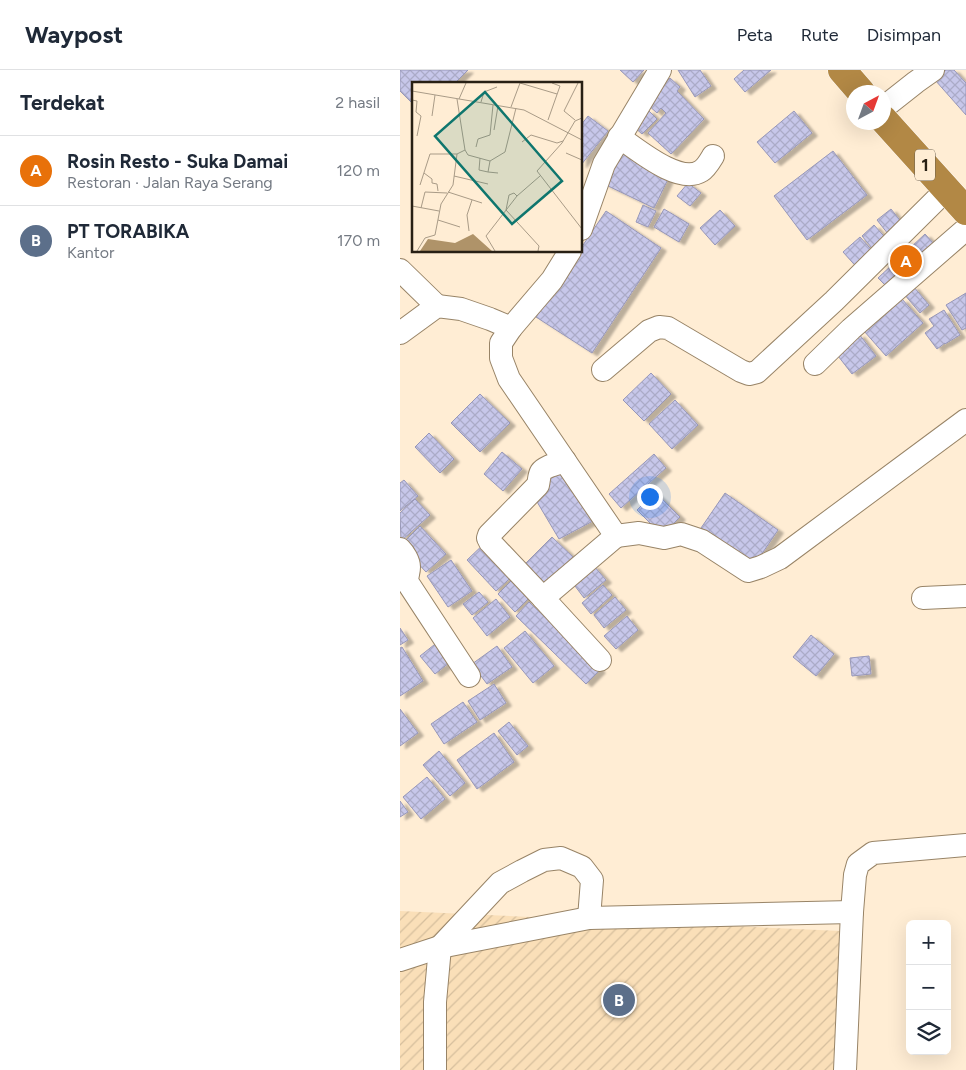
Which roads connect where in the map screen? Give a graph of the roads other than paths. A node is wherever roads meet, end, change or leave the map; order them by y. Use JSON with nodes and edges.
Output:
{"nodes":[{"id":1,"x":660,"y":70,"type":"edge"},
{"id":2,"x":842,"y":70,"type":"edge"},
{"id":3,"x":933,"y":70,"type":"edge"},
{"id":4,"x":855,"y":85,"type":"edge"},
{"id":5,"x":891,"y":102,"type":"edge"},
{"id":6,"x":891,"y":127,"type":"edge"},
{"id":7,"x":619,"y":138,"type":"junction"},
{"id":8,"x":714,"y":156,"type":"dead end"},
{"id":9,"x":946,"y":190,"type":"junction"},
{"id":10,"x":966,"y":211,"type":"edge"},
{"id":11,"x":582,"y":226,"type":"edge"},
{"id":12,"x":966,"y":229,"type":"edge"},
{"id":13,"x":570,"y":252,"type":"edge"},
{"id":14,"x":400,"y":270,"type":"edge"},
{"id":15,"x":437,"y":306,"type":"junction"},
{"id":16,"x":511,"y":328,"type":"junction"},
{"id":17,"x":400,"y":333,"type":"edge"},
{"id":18,"x":815,"y":364,"type":"dead end"},
{"id":19,"x":603,"y":370,"type":"dead end"},
{"id":20,"x":966,"y":420,"type":"edge"},
{"id":21,"x":564,"y":461,"type":"junction"},
{"id":22,"x":616,"y":536,"type":"junction"},
{"id":23,"x":400,"y":549,"type":"edge"},
{"id":24,"x":966,"y":596,"type":"edge"},
{"id":25,"x":543,"y":598,"type":"junction"},
{"id":26,"x":923,"y":598,"type":"dead end"},
{"id":27,"x":600,"y":660,"type":"dead end"},
{"id":28,"x":469,"y":676,"type":"dead end"},
{"id":29,"x":966,"y":845,"type":"edge"},
{"id":30,"x":852,"y":912,"type":"junction"},
{"id":31,"x":589,"y":918,"type":"junction"},
{"id":32,"x":440,"y":947,"type":"junction"},
{"id":33,"x":400,"y":960,"type":"edge"},
{"id":34,"x":435,"y":1070,"type":"edge"},
{"id":35,"x":845,"y":1070,"type":"edge"}],
"edges":[{"from":1,"to":7,"type":"street"},
{"from":2,"to":4,"type":"highway"},
{"from":3,"to":5,"type":"street"},
{"from":6,"to":9,"type":"highway","number":"1"},
{"from":7,"to":8,"type":"street"},
{"from":7,"to":11,"type":"street"},
{"from":9,"to":10,"type":"highway","number":"1"},
{"from":9,"to":19,"type":"street"},
{"from":12,"to":18,"type":"street"},
{"from":13,"to":16,"type":"street"},
{"from":14,"to":15,"type":"street"},
{"from":15,"to":16,"type":"street"},
{"from":15,"to":17,"type":"street"},
{"from":16,"to":21,"type":"street"},
{"from":20,"to":22,"type":"street"},
{"from":21,"to":22,"type":"street"},
{"from":21,"to":25,"type":"street"},
{"from":22,"to":25,"type":"street"},
{"from":23,"to":28,"type":"street"},
{"from":24,"to":26,"type":"street"},
{"from":25,"to":27,"type":"street"},
{"from":29,"to":30,"type":"street"},
{"from":30,"to":31,"type":"street"},
{"from":30,"to":35,"type":"street"},
{"from":31,"to":32,"type":"street"},
{"from":31,"to":32,"type":"street"},
{"from":32,"to":33,"type":"street"},
{"from":32,"to":34,"type":"street"}]}
